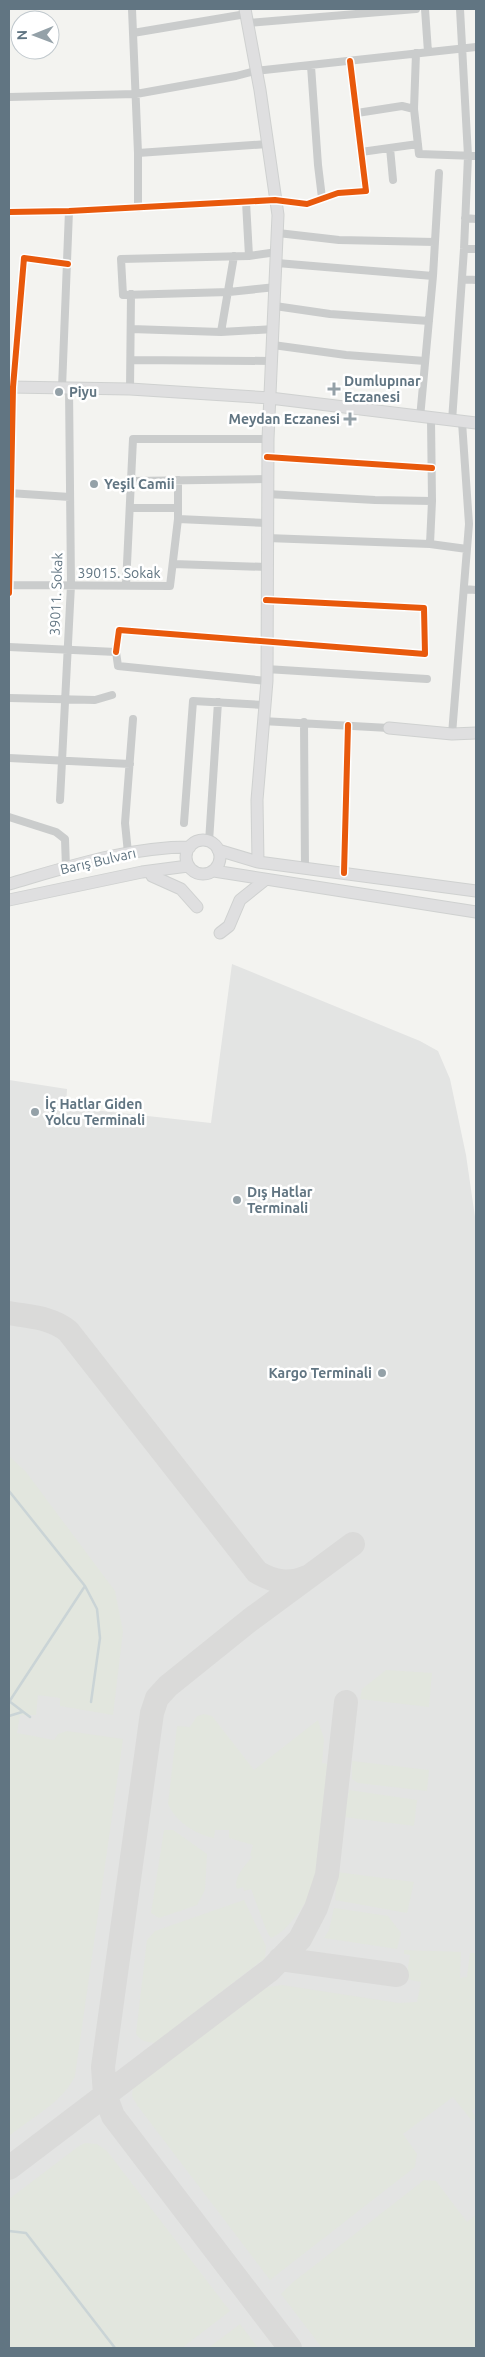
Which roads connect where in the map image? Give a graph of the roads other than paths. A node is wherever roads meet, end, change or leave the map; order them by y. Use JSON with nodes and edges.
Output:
{"nodes":[{"id":1,"x":132,"y":9,"type":"edge"},
{"id":2,"x":416,"y":9,"type":"edge"},
{"id":3,"x":425,"y":9,"type":"edge"},
{"id":4,"x":460,"y":9,"type":"edge"},
{"id":5,"x":246,"y":16,"type":"edge"},
{"id":6,"x":132,"y":33,"type":"junction"},
{"id":7,"x":476,"y":47,"type":"edge"},
{"id":8,"x":462,"y":48,"type":"junction"},
{"id":9,"x":428,"y":52,"type":"junction"},
{"id":10,"x":416,"y":53,"type":"junction"},
{"id":11,"x":350,"y":61,"type":"junction"},
{"id":12,"x":311,"y":66,"type":"junction"},
{"id":13,"x":256,"y":71,"type":"junction"},
{"id":14,"x":136,"y":94,"type":"junction"},
{"id":15,"x":9,"y":97,"type":"edge"},
{"id":16,"x":414,"y":109,"type":"junction"},
{"id":17,"x":356,"y":112,"type":"junction"},
{"id":18,"x":268,"y":144,"type":"junction"},
{"id":19,"x":418,"y":144,"type":"junction"},
{"id":20,"x":390,"y":148,"type":"junction"},
{"id":21,"x":361,"y":152,"type":"junction"},
{"id":22,"x":138,"y":153,"type":"junction"},
{"id":23,"x":468,"y":156,"type":"junction"},
{"id":24,"x":476,"y":156,"type":"edge"},
{"id":25,"x":439,"y":173,"type":"dead end"},
{"id":26,"x":393,"y":180,"type":"dead end"},
{"id":27,"x":466,"y":187,"type":"junction"},
{"id":28,"x":476,"y":187,"type":"edge"},
{"id":29,"x":322,"y":198,"type":"junction"},
{"id":30,"x":275,"y":200,"type":"junction"},
{"id":31,"x":246,"y":202,"type":"junction"},
{"id":32,"x":138,"y":208,"type":"junction"},
{"id":33,"x":69,"y":211,"type":"junction"},
{"id":34,"x":9,"y":212,"type":"edge"},
{"id":35,"x":465,"y":218,"type":"junction"},
{"id":36,"x":476,"y":219,"type":"edge"},
{"id":37,"x":278,"y":233,"type":"junction"},
{"id":38,"x":435,"y":242,"type":"junction"},
{"id":39,"x":464,"y":249,"type":"junction"},
{"id":40,"x":476,"y":250,"type":"edge"},
{"id":41,"x":234,"y":256,"type":"junction"},
{"id":42,"x":249,"y":256,"type":"junction"},
{"id":43,"x":277,"y":258,"type":"junction"},
{"id":44,"x":68,"y":264,"type":"junction"},
{"id":45,"x":433,"y":276,"type":"junction"},
{"id":46,"x":462,"y":279,"type":"junction"},
{"id":47,"x":476,"y":280,"type":"edge"},
{"id":48,"x":276,"y":287,"type":"junction"},
{"id":49,"x":229,"y":292,"type":"junction"},
{"id":50,"x":131,"y":294,"type":"junction"},
{"id":51,"x":275,"y":306,"type":"junction"},
{"id":52,"x":429,"y":321,"type":"junction"},
{"id":53,"x":274,"y":329,"type":"junction"},
{"id":54,"x":132,"y":330,"type":"junction"},
{"id":55,"x":221,"y":332,"type":"junction"},
{"id":56,"x":272,"y":344,"type":"junction"},
{"id":57,"x":132,"y":360,"type":"junction"},
{"id":58,"x":272,"y":361,"type":"junction"},
{"id":59,"x":425,"y":361,"type":"junction"},
{"id":60,"x":11,"y":387,"type":"edge"},
{"id":61,"x":66,"y":388,"type":"junction"},
{"id":62,"x":130,"y":389,"type":"junction"},
{"id":63,"x":270,"y":398,"type":"junction"},
{"id":64,"x":426,"y":418,"type":"junction"},
{"id":65,"x":457,"y":421,"type":"junction"},
{"id":66,"x":476,"y":423,"type":"edge"},
{"id":67,"x":268,"y":439,"type":"junction"},
{"id":68,"x":267,"y":457,"type":"junction"},
{"id":69,"x":432,"y":468,"type":"junction"},
{"id":70,"x":267,"y":479,"type":"junction"},
{"id":71,"x":178,"y":480,"type":"junction"},
{"id":72,"x":132,"y":481,"type":"junction"},
{"id":73,"x":10,"y":493,"type":"edge"},
{"id":74,"x":267,"y":494,"type":"junction"},
{"id":75,"x":70,"y":497,"type":"junction"},
{"id":76,"x":432,"y":501,"type":"junction"},
{"id":77,"x":130,"y":508,"type":"junction"},
{"id":78,"x":178,"y":508,"type":"junction"},
{"id":79,"x":178,"y":519,"type":"junction"},
{"id":80,"x":267,"y":523,"type":"junction"},
{"id":81,"x":473,"y":524,"type":"edge"},
{"id":82,"x":267,"y":538,"type":"junction"},
{"id":83,"x":430,"y":544,"type":"junction"},
{"id":84,"x":467,"y":547,"type":"junction"},
{"id":85,"x":476,"y":548,"type":"edge"},
{"id":86,"x":173,"y":564,"type":"junction"},
{"id":87,"x":267,"y":567,"type":"junction"},
{"id":88,"x":9,"y":585,"type":"edge"},
{"id":89,"x":71,"y":585,"type":"junction"},
{"id":90,"x":126,"y":586,"type":"junction"},
{"id":91,"x":464,"y":589,"type":"junction"},
{"id":92,"x":476,"y":590,"type":"edge"},
{"id":93,"x":9,"y":593,"type":"edge"},
{"id":94,"x":266,"y":600,"type":"junction"},
{"id":95,"x":266,"y":642,"type":"junction"},
{"id":96,"x":9,"y":647,"type":"edge"},
{"id":97,"x":67,"y":651,"type":"junction"},
{"id":98,"x":116,"y":652,"type":"junction"},
{"id":99,"x":266,"y":670,"type":"junction"},
{"id":100,"x":427,"y":679,"type":"dead end"},
{"id":101,"x":267,"y":682,"type":"junction"},
{"id":102,"x":112,"y":695,"type":"dead end"},
{"id":103,"x":9,"y":698,"type":"edge"},
{"id":104,"x":65,"y":699,"type":"junction"},
{"id":105,"x":218,"y":702,"type":"junction"},
{"id":106,"x":264,"y":705,"type":"junction"},
{"id":107,"x":133,"y":719,"type":"dead end"},
{"id":108,"x":262,"y":721,"type":"junction"},
{"id":109,"x":304,"y":722,"type":"junction"},
{"id":110,"x":348,"y":725,"type":"junction"},
{"id":111,"x":389,"y":728,"type":"joint"},
{"id":112,"x":476,"y":733,"type":"edge"},
{"id":113,"x":452,"y":734,"type":"junction"},
{"id":114,"x":9,"y":758,"type":"edge"},
{"id":115,"x":62,"y":760,"type":"junction"},
{"id":116,"x":130,"y":764,"type":"junction"},
{"id":117,"x":60,"y":800,"type":"dead end"},
{"id":118,"x":9,"y":817,"type":"edge"},
{"id":119,"x":184,"y":822,"type":"dead end"},
{"id":120,"x":209,"y":842,"type":"junction"},
{"id":121,"x":190,"y":846,"type":"junction"},
{"id":122,"x":218,"y":850,"type":"junction"},
{"id":123,"x":128,"y":853,"type":"junction"},
{"id":124,"x":258,"y":862,"type":"junction"},
{"id":125,"x":188,"y":866,"type":"junction"},
{"id":126,"x":66,"y":868,"type":"junction"},
{"id":127,"x":305,"y":869,"type":"junction"},
{"id":128,"x":150,"y":871,"type":"junction"},
{"id":129,"x":214,"y":871,"type":"junction"},
{"id":130,"x":344,"y":873,"type":"junction"},
{"id":131,"x":264,"y":880,"type":"junction"},
{"id":132,"x":9,"y":884,"type":"edge"},
{"id":133,"x":476,"y":891,"type":"edge"},
{"id":134,"x":9,"y":900,"type":"edge"},
{"id":135,"x":197,"y":907,"type":"dead end"},
{"id":136,"x":476,"y":912,"type":"edge"},
{"id":137,"x":220,"y":933,"type":"dead end"}],
"edges":[{"from":1,"to":6,"type":"street"},
{"from":2,"to":5,"type":"street"},
{"from":3,"to":9,"type":"street"},
{"from":4,"to":8,"type":"street"},
{"from":5,"to":6,"type":"street"},
{"from":5,"to":13,"type":"main road"},
{"from":6,"to":14,"type":"street"},
{"from":7,"to":8,"type":"street"},
{"from":8,"to":9,"type":"street"},
{"from":8,"to":23,"type":"street"},
{"from":9,"to":10,"type":"street"},
{"from":10,"to":11,"type":"street"},
{"from":10,"to":16,"type":"street"},
{"from":11,"to":12,"type":"street"},
{"from":11,"to":17,"type":"street"},
{"from":12,"to":13,"type":"street"},
{"from":12,"to":29,"type":"street"},
{"from":13,"to":14,"type":"street"},
{"from":13,"to":18,"type":"main road"},
{"from":14,"to":15,"type":"street"},
{"from":14,"to":22,"type":"street"},
{"from":16,"to":17,"type":"street"},
{"from":16,"to":19,"type":"street"},
{"from":17,"to":21,"type":"street"},
{"from":18,"to":22,"type":"street"},
{"from":18,"to":30,"type":"main road"},
{"from":19,"to":20,"type":"street"},
{"from":19,"to":23,"type":"street"},
{"from":20,"to":21,"type":"street"},
{"from":20,"to":26,"type":"street"},
{"from":21,"to":29,"type":"street"},
{"from":22,"to":32,"type":"street"},
{"from":23,"to":24,"type":"street"},
{"from":23,"to":27,"type":"street"},
{"from":25,"to":38,"type":"street"},
{"from":27,"to":28,"type":"street"},
{"from":27,"to":35,"type":"street"},
{"from":29,"to":30,"type":"street"},
{"from":30,"to":31,"type":"street"},
{"from":30,"to":37,"type":"main road"},
{"from":31,"to":32,"type":"street"},
{"from":31,"to":42,"type":"street"},
{"from":32,"to":33,"type":"street"},
{"from":33,"to":34,"type":"street"},
{"from":33,"to":44,"type":"street","name":"39011. Sokak"},
{"from":35,"to":36,"type":"street"},
{"from":35,"to":39,"type":"street"},
{"from":37,"to":38,"type":"street"},
{"from":37,"to":43,"type":"main road"},
{"from":38,"to":45,"type":"street"},
{"from":39,"to":40,"type":"street"},
{"from":39,"to":46,"type":"street"},
{"from":41,"to":42,"type":"street"},
{"from":41,"to":49,"type":"street"},
{"from":41,"to":50,"type":"street"},
{"from":42,"to":43,"type":"street"},
{"from":43,"to":45,"type":"street"},
{"from":43,"to":48,"type":"main road"},
{"from":44,"to":60,"type":"street"},
{"from":44,"to":61,"type":"street","name":"39011. Sokak"},
{"from":45,"to":52,"type":"street"},
{"from":46,"to":47,"type":"street"},
{"from":46,"to":65,"type":"street"},
{"from":48,"to":49,"type":"street"},
{"from":48,"to":51,"type":"main road"},
{"from":49,"to":50,"type":"street"},
{"from":49,"to":55,"type":"street"},
{"from":50,"to":54,"type":"street"},
{"from":51,"to":52,"type":"street"},
{"from":51,"to":53,"type":"main road"},
{"from":52,"to":59,"type":"street"},
{"from":53,"to":55,"type":"street"},
{"from":53,"to":56,"type":"main road"},
{"from":54,"to":55,"type":"street"},
{"from":54,"to":57,"type":"street"},
{"from":56,"to":58,"type":"main road"},
{"from":56,"to":59,"type":"street"},
{"from":57,"to":58,"type":"street"},
{"from":57,"to":62,"type":"street"},
{"from":58,"to":63,"type":"main road"},
{"from":59,"to":64,"type":"street"},
{"from":60,"to":61,"type":"main road"},
{"from":60,"to":73,"type":"street"},
{"from":61,"to":62,"type":"main road"},
{"from":61,"to":75,"type":"street","name":"39011. Sokak"},
{"from":62,"to":63,"type":"main road"},
{"from":63,"to":64,"type":"main road"},
{"from":63,"to":67,"type":"main road"},
{"from":64,"to":65,"type":"main road"},
{"from":64,"to":69,"type":"street"},
{"from":65,"to":66,"type":"main road"},
{"from":65,"to":81,"type":"street"},
{"from":67,"to":68,"type":"main road"},
{"from":67,"to":72,"type":"street"},
{"from":68,"to":69,"type":"street"},
{"from":68,"to":70,"type":"main road"},
{"from":69,"to":76,"type":"street"},
{"from":70,"to":71,"type":"street"},
{"from":70,"to":74,"type":"main road"},
{"from":71,"to":72,"type":"street"},
{"from":71,"to":78,"type":"street"},
{"from":72,"to":77,"type":"street"},
{"from":73,"to":75,"type":"street"},
{"from":73,"to":88,"type":"street"},
{"from":74,"to":76,"type":"street"},
{"from":74,"to":80,"type":"main road"},
{"from":75,"to":89,"type":"street","name":"39011. Sokak"},
{"from":76,"to":83,"type":"street"},
{"from":77,"to":78,"type":"street"},
{"from":77,"to":90,"type":"street"},
{"from":78,"to":79,"type":"street"},
{"from":79,"to":80,"type":"street"},
{"from":79,"to":86,"type":"street"},
{"from":80,"to":82,"type":"main road"},
{"from":81,"to":84,"type":"street"},
{"from":82,"to":83,"type":"street"},
{"from":82,"to":87,"type":"main road"},
{"from":83,"to":84,"type":"street"},
{"from":84,"to":85,"type":"street"},
{"from":84,"to":91,"type":"street"},
{"from":86,"to":87,"type":"street"},
{"from":86,"to":90,"type":"street","name":"39015. Sokak"},
{"from":87,"to":94,"type":"main road"},
{"from":88,"to":89,"type":"street","name":"39015. Sokak"},
{"from":88,"to":93,"type":"street"},
{"from":89,"to":90,"type":"street","name":"39015. Sokak"},
{"from":89,"to":97,"type":"street","name":"39011. Sokak"},
{"from":91,"to":92,"type":"street"},
{"from":91,"to":113,"type":"street"},
{"from":94,"to":95,"type":"main road"},
{"from":94,"to":95,"type":"street"},
{"from":95,"to":98,"type":"street"},
{"from":95,"to":99,"type":"main road"},
{"from":96,"to":97,"type":"street"},
{"from":97,"to":98,"type":"street"},
{"from":97,"to":104,"type":"street","name":"39011. Sokak"},
{"from":98,"to":101,"type":"street"},
{"from":99,"to":100,"type":"street"},
{"from":99,"to":101,"type":"main road"},
{"from":101,"to":106,"type":"main road"},
{"from":102,"to":104,"type":"street"},
{"from":103,"to":104,"type":"street"},
{"from":104,"to":115,"type":"street","name":"39011. Sokak"},
{"from":105,"to":106,"type":"street"},
{"from":105,"to":119,"type":"street"},
{"from":105,"to":120,"type":"street"},
{"from":106,"to":108,"type":"main road"},
{"from":107,"to":116,"type":"street"},
{"from":108,"to":109,"type":"street"},
{"from":108,"to":124,"type":"main road"},
{"from":109,"to":110,"type":"street"},
{"from":109,"to":127,"type":"street"},
{"from":110,"to":111,"type":"street"},
{"from":110,"to":130,"type":"street"},
{"from":111,"to":113,"type":"main road"},
{"from":112,"to":113,"type":"main road"},
{"from":114,"to":115,"type":"street"},
{"from":115,"to":116,"type":"street"},
{"from":115,"to":117,"type":"street","name":"39011. Sokak"},
{"from":116,"to":123,"type":"street"},
{"from":118,"to":126,"type":"street"},
{"from":120,"to":121,"type":"main road"},
{"from":120,"to":122,"type":"main road"},
{"from":121,"to":123,"type":"main road","name":"Barış Bulvarı"},
{"from":121,"to":125,"type":"main road"},
{"from":122,"to":124,"type":"main road"},
{"from":122,"to":129,"type":"main road"},
{"from":123,"to":126,"type":"main road","name":"Barış Bulvarı"},
{"from":124,"to":127,"type":"main road"},
{"from":125,"to":128,"type":"main road","name":"Barış Bulvarı"},
{"from":125,"to":129,"type":"main road"},
{"from":126,"to":132,"type":"main road","name":"Barış Bulvarı"},
{"from":127,"to":130,"type":"main road"},
{"from":128,"to":134,"type":"main road","name":"Barış Bulvarı"},
{"from":128,"to":135,"type":"main road"},
{"from":129,"to":131,"type":"main road"},
{"from":130,"to":133,"type":"main road"},
{"from":131,"to":136,"type":"main road"},
{"from":131,"to":137,"type":"main road"}]}
